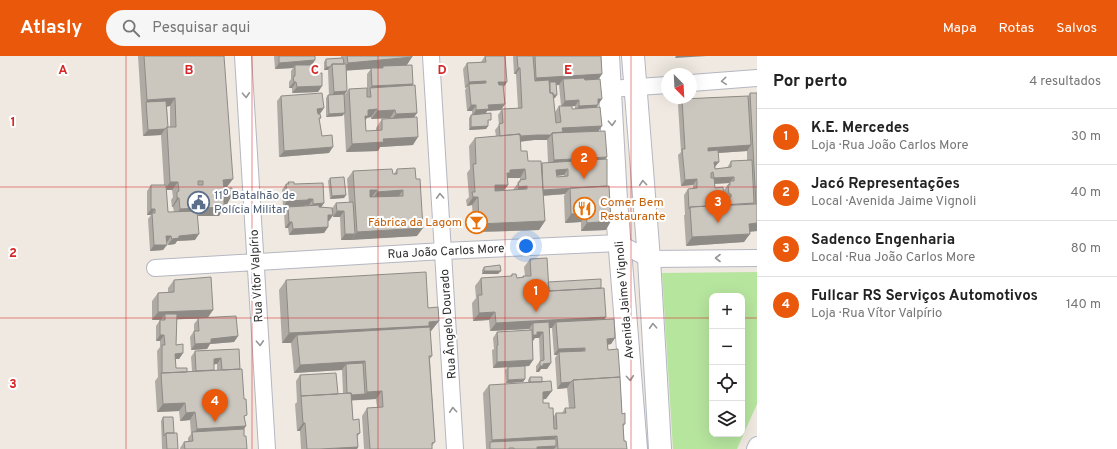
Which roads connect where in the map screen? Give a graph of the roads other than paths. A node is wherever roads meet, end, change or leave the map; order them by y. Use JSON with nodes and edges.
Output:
{"nodes":[{"id":1,"x":243,"y":56,"type":"edge"},
{"id":2,"x":431,"y":56,"type":"edge"},
{"id":3,"x":608,"y":56,"type":"edge"},
{"id":4,"x":633,"y":56,"type":"edge"},
{"id":5,"x":757,"y":78,"type":"edge"},
{"id":6,"x":697,"y":83,"type":"edge"},
{"id":7,"x":661,"y":86,"type":"edge"},
{"id":8,"x":635,"y":88,"type":"junction"},
{"id":9,"x":610,"y":89,"type":"junction"},
{"id":10,"x":619,"y":244,"type":"junction"},
{"id":11,"x":443,"y":251,"type":"junction"},
{"id":12,"x":757,"y":258,"type":"edge"},
{"id":13,"x":649,"y":259,"type":"junction"},
{"id":14,"x":256,"y":262,"type":"junction"},
{"id":15,"x":155,"y":268,"type":"dead end"},
{"id":16,"x":757,"y":445,"type":"edge"},
{"id":17,"x":267,"y":449,"type":"edge"},
{"id":18,"x":455,"y":449,"type":"edge"},
{"id":19,"x":636,"y":449,"type":"edge"},
{"id":20,"x":660,"y":449,"type":"edge"},
{"id":21,"x":755,"y":449,"type":"edge"}],
"edges":[{"from":1,"to":14,"type":"street","name":"Rua Vítor Valpírio","one_way":true},
{"from":11,"to":2,"type":"street","name":"Rua Ângelo Dourado","one_way":true},
{"from":3,"to":9,"type":"street","name":"Avenida Jaime Vignoli"},
{"from":4,"to":8,"type":"street"},
{"from":5,"to":6,"type":"street","one_way":true},
{"from":7,"to":8,"type":"street"},
{"from":8,"to":9,"type":"street"},
{"from":13,"to":8,"type":"street","one_way":true},
{"from":9,"to":10,"type":"street","name":"Avenida Jaime Vignoli","one_way":true},
{"from":10,"to":11,"type":"street","name":"Rua João Carlos More"},
{"from":10,"to":13,"type":"street","name":"Rua João Carlos More"},
{"from":10,"to":19,"type":"street","name":"Avenida Jaime Vignoli","one_way":true},
{"from":11,"to":14,"type":"street","name":"Rua João Carlos More"},
{"from":18,"to":11,"type":"street","name":"Rua Ângelo Dourado","one_way":true},
{"from":12,"to":13,"type":"street","name":"Rua João Carlos More","one_way":true},
{"from":20,"to":13,"type":"street","one_way":true},
{"from":14,"to":15,"type":"street","name":"Rua João Carlos More"},
{"from":14,"to":17,"type":"street","name":"Rua Vítor Valpírio","one_way":true},
{"from":16,"to":21,"type":"street"}]}
